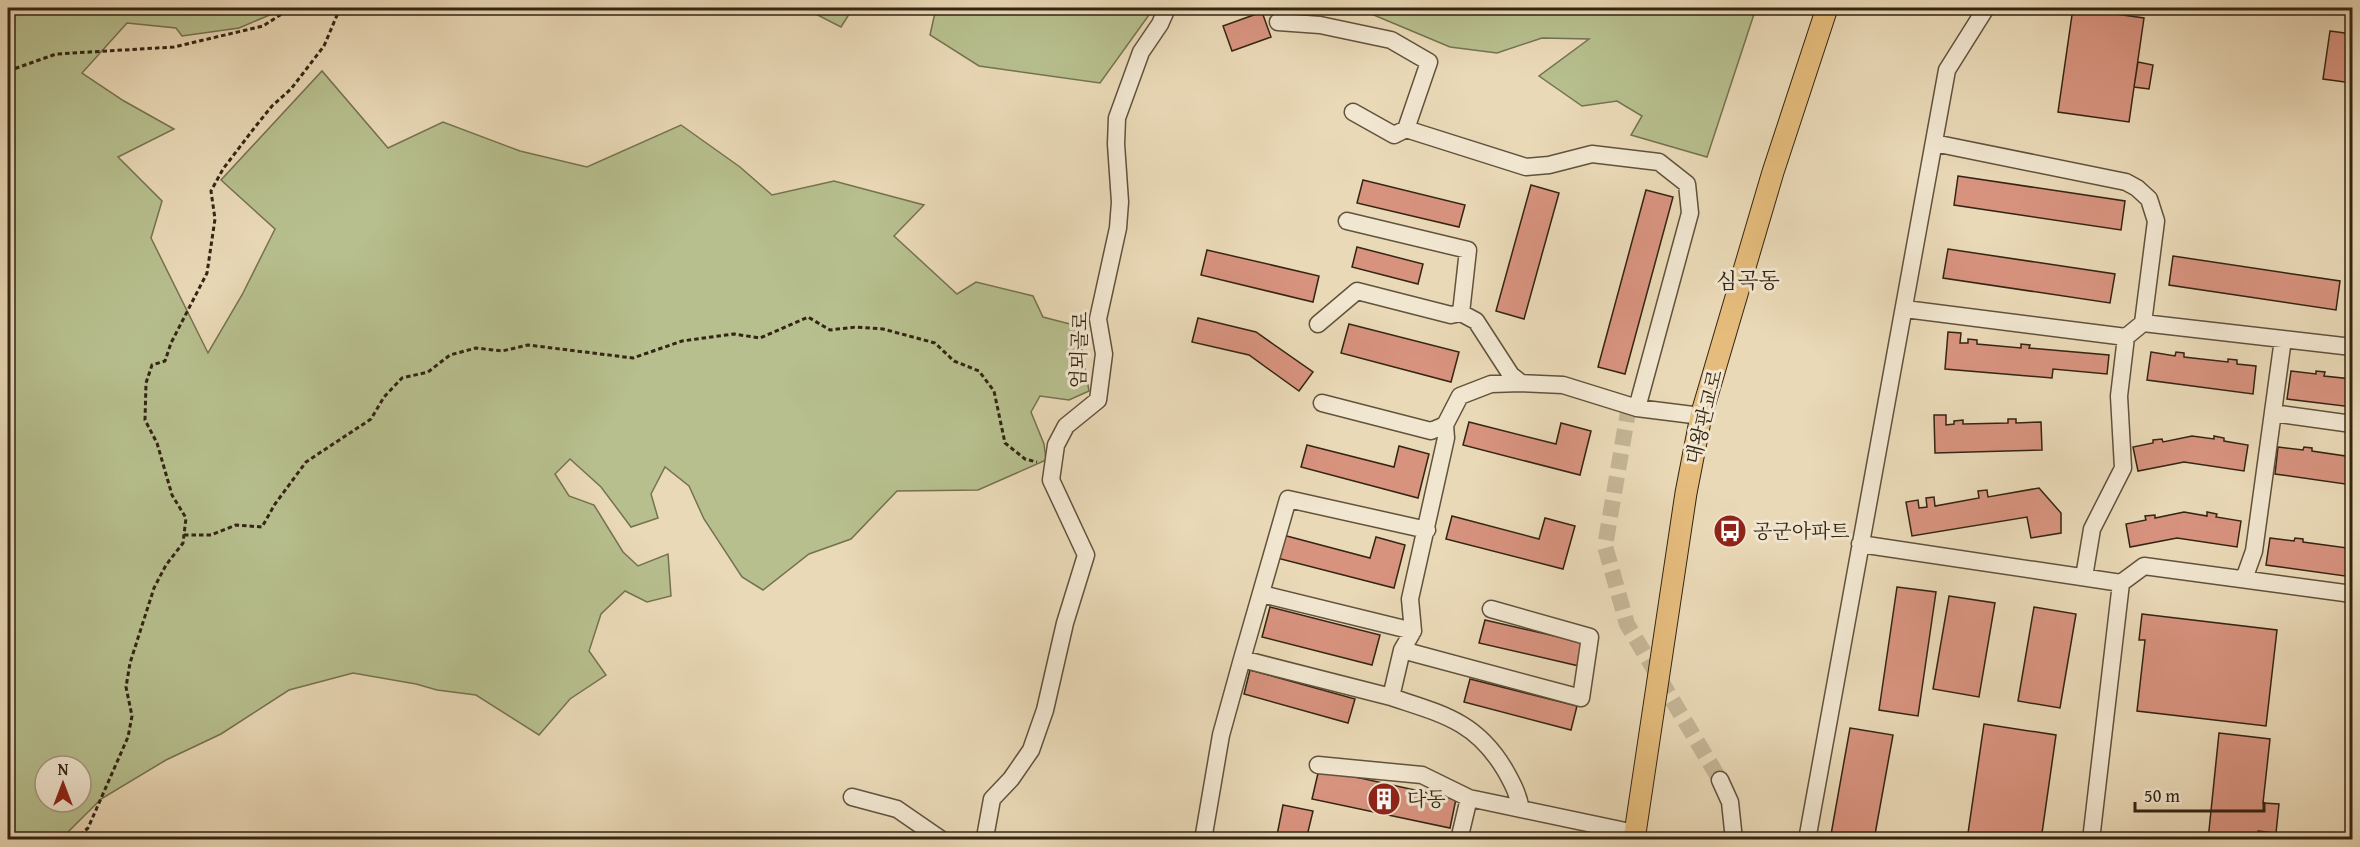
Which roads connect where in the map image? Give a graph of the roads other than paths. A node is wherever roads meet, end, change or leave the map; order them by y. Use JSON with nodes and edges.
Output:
{"nodes":[{"id":1,"x":1167,"y":8,"type":"edge"},
{"id":2,"x":1827,"y":8,"type":"edge"},
{"id":3,"x":1986,"y":8,"type":"edge"},
{"id":4,"x":1278,"y":22,"type":"dead end"},
{"id":5,"x":1353,"y":112,"type":"dead end"},
{"id":6,"x":1406,"y":129,"type":"junction"},
{"id":7,"x":1934,"y":143,"type":"junction"},
{"id":8,"x":1347,"y":220,"type":"dead end"},
{"id":9,"x":1905,"y":309,"type":"junction"},
{"id":10,"x":1461,"y":314,"type":"junction"},
{"id":11,"x":2143,"y":322,"type":"junction"},
{"id":12,"x":1318,"y":324,"type":"dead end"},
{"id":13,"x":2126,"y":336,"type":"junction"},
{"id":14,"x":2283,"y":339,"type":"junction"},
{"id":15,"x":2352,"y":347,"type":"edge"},
{"id":16,"x":1521,"y":383,"type":"junction"},
{"id":17,"x":1322,"y":403,"type":"dead end"},
{"id":18,"x":1637,"y":408,"type":"junction"},
{"id":19,"x":2273,"y":414,"type":"junction"},
{"id":20,"x":1701,"y":416,"type":"junction"},
{"id":21,"x":2352,"y":424,"type":"edge"},
{"id":22,"x":1445,"y":425,"type":"junction"},
{"id":23,"x":1427,"y":530,"type":"junction"},
{"id":24,"x":1860,"y":544,"type":"junction"},
{"id":25,"x":2084,"y":577,"type":"junction"},
{"id":26,"x":2244,"y":579,"type":"junction"},
{"id":27,"x":2121,"y":583,"type":"junction"},
{"id":28,"x":1262,"y":594,"type":"junction"},
{"id":29,"x":2352,"y":594,"type":"edge"},
{"id":30,"x":1491,"y":609,"type":"dead end"},
{"id":31,"x":1413,"y":631,"type":"junction"},
{"id":32,"x":1402,"y":650,"type":"junction"},
{"id":33,"x":1242,"y":659,"type":"junction"},
{"id":34,"x":1391,"y":696,"type":"junction"},
{"id":35,"x":1318,"y":765,"type":"dead end"},
{"id":36,"x":1720,"y":780,"type":"tunnel mouth"},
{"id":37,"x":852,"y":797,"type":"dead end"},
{"id":38,"x":1469,"y":798,"type":"junction"},
{"id":39,"x":1521,"y":809,"type":"junction"},
{"id":40,"x":1635,"y":836,"type":"edge"},
{"id":41,"x":942,"y":840,"type":"edge"},
{"id":42,"x":986,"y":840,"type":"edge"},
{"id":43,"x":1203,"y":840,"type":"edge"},
{"id":44,"x":1459,"y":840,"type":"edge"},
{"id":45,"x":1734,"y":840,"type":"edge"},
{"id":46,"x":1807,"y":840,"type":"edge"},
{"id":47,"x":2091,"y":840,"type":"edge"}],
"edges":[{"from":1,"to":42,"type":"street","name":"엄뫼골로"},
{"from":2,"to":20,"type":"main road","name":"대왕판교로"},
{"from":3,"to":7,"type":"street"},
{"from":4,"to":6,"type":"street"},
{"from":5,"to":6,"type":"street"},
{"from":6,"to":18,"type":"street"},
{"from":7,"to":9,"type":"street"},
{"from":7,"to":11,"type":"street"},
{"from":8,"to":10,"type":"street"},
{"from":9,"to":13,"type":"street"},
{"from":9,"to":24,"type":"street"},
{"from":10,"to":12,"type":"street"},
{"from":10,"to":16,"type":"street"},
{"from":11,"to":13,"type":"street"},
{"from":11,"to":14,"type":"street"},
{"from":13,"to":25,"type":"street"},
{"from":14,"to":15,"type":"street"},
{"from":14,"to":19,"type":"street"},
{"from":16,"to":18,"type":"street"},
{"from":16,"to":22,"type":"street"},
{"from":17,"to":22,"type":"street"},
{"from":18,"to":20,"type":"street"},
{"from":19,"to":21,"type":"street"},
{"from":19,"to":26,"type":"street"},
{"from":20,"to":40,"type":"main road","name":"대왕판교로"},
{"from":22,"to":23,"type":"street"},
{"from":23,"to":28,"type":"street"},
{"from":23,"to":31,"type":"street"},
{"from":24,"to":25,"type":"street"},
{"from":24,"to":46,"type":"street"},
{"from":25,"to":27,"type":"street"},
{"from":26,"to":27,"type":"street"},
{"from":26,"to":29,"type":"street"},
{"from":27,"to":47,"type":"street"},
{"from":28,"to":31,"type":"street"},
{"from":28,"to":33,"type":"street"},
{"from":30,"to":32,"type":"street"},
{"from":31,"to":32,"type":"street"},
{"from":32,"to":34,"type":"street"},
{"from":33,"to":34,"type":"street"},
{"from":33,"to":43,"type":"street"},
{"from":34,"to":39,"type":"street"},
{"from":35,"to":38,"type":"street"},
{"from":36,"to":45,"type":"street"},
{"from":37,"to":41,"type":"street"},
{"from":38,"to":39,"type":"street"},
{"from":38,"to":44,"type":"street"},
{"from":39,"to":40,"type":"street"}]}
